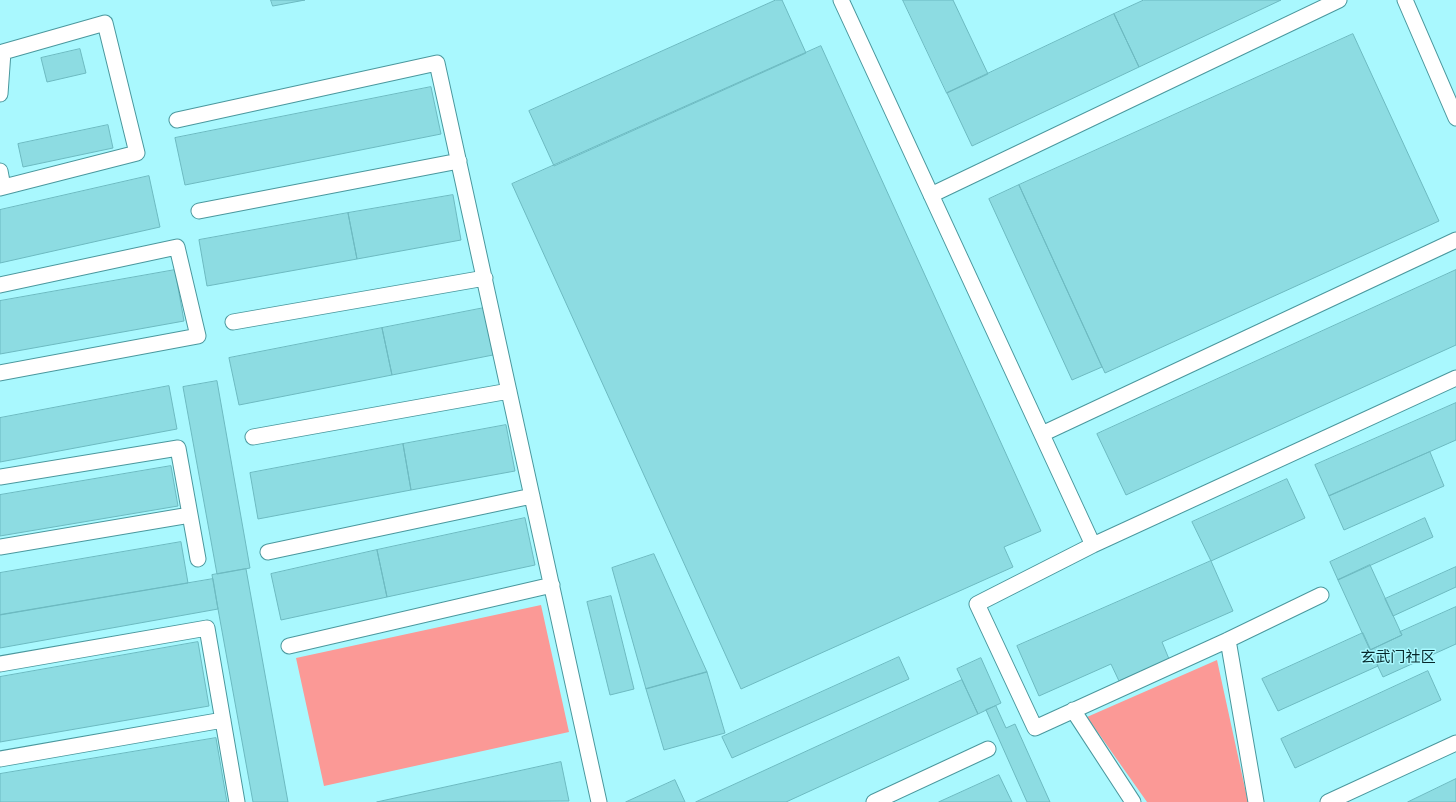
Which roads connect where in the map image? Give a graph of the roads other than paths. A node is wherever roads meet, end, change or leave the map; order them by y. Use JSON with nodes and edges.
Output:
{"nodes":[{"id":1,"x":841,"y":0,"type":"edge"},
{"id":2,"x":1338,"y":0,"type":"edge"},
{"id":3,"x":1405,"y":0,"type":"edge"},
{"id":4,"x":0,"y":94,"type":"edge"},
{"id":5,"x":1456,"y":118,"type":"edge"},
{"id":6,"x":177,"y":120,"type":"dead end"},
{"id":7,"x":459,"y":161,"type":"junction"},
{"id":8,"x":0,"y":171,"type":"edge"},
{"id":9,"x":2,"y":187,"type":"edge"},
{"id":10,"x":931,"y":196,"type":"junction"},
{"id":11,"x":199,"y":211,"type":"dead end"},
{"id":12,"x":1456,"y":240,"type":"edge"},
{"id":13,"x":485,"y":278,"type":"junction"},
{"id":14,"x":0,"y":285,"type":"edge"},
{"id":15,"x":233,"y":322,"type":"dead end"},
{"id":16,"x":0,"y":373,"type":"edge"},
{"id":17,"x":1456,"y":378,"type":"edge"},
{"id":18,"x":509,"y":391,"type":"junction"},
{"id":19,"x":1042,"y":434,"type":"junction"},
{"id":20,"x":253,"y":437,"type":"dead end"},
{"id":21,"x":0,"y":477,"type":"edge"},
{"id":22,"x":532,"y":496,"type":"junction"},
{"id":23,"x":190,"y":516,"type":"junction"},
{"id":24,"x":1093,"y":545,"type":"junction"},
{"id":25,"x":0,"y":547,"type":"edge"},
{"id":26,"x":268,"y":552,"type":"dead end"},
{"id":27,"x":198,"y":559,"type":"dead end"},
{"id":28,"x":552,"y":584,"type":"junction"},
{"id":29,"x":1321,"y":595,"type":"dead end"},
{"id":30,"x":1228,"y":640,"type":"junction"},
{"id":31,"x":289,"y":646,"type":"dead end"},
{"id":32,"x":0,"y":664,"type":"edge"},
{"id":33,"x":1074,"y":710,"type":"junction"},
{"id":34,"x":223,"y":720,"type":"junction"},
{"id":35,"x":1456,"y":743,"type":"edge"},
{"id":36,"x":988,"y":749,"type":"dead end"},
{"id":37,"x":0,"y":759,"type":"edge"},
{"id":38,"x":237,"y":802,"type":"edge"},
{"id":39,"x":600,"y":802,"type":"edge"},
{"id":40,"x":874,"y":802,"type":"edge"},
{"id":41,"x":1133,"y":802,"type":"edge"},
{"id":42,"x":1256,"y":802,"type":"edge"},
{"id":43,"x":1328,"y":802,"type":"edge"}],
"edges":[{"from":1,"to":10,"type":"lane"},
{"from":2,"to":10,"type":"lane"},
{"from":3,"to":5,"type":"lane"},
{"from":4,"to":9,"type":"lane"},
{"from":6,"to":7,"type":"lane"},
{"from":7,"to":11,"type":"lane"},
{"from":7,"to":13,"type":"lane"},
{"from":8,"to":9,"type":"lane"},
{"from":10,"to":19,"type":"lane"},
{"from":12,"to":19,"type":"lane"},
{"from":13,"to":15,"type":"lane"},
{"from":13,"to":18,"type":"lane"},
{"from":14,"to":16,"type":"lane"},
{"from":17,"to":24,"type":"lane"},
{"from":18,"to":20,"type":"lane"},
{"from":18,"to":22,"type":"lane"},
{"from":19,"to":24,"type":"lane"},
{"from":21,"to":23,"type":"lane"},
{"from":22,"to":26,"type":"lane"},
{"from":22,"to":28,"type":"lane"},
{"from":23,"to":25,"type":"lane"},
{"from":23,"to":27,"type":"lane"},
{"from":24,"to":33,"type":"lane"},
{"from":28,"to":31,"type":"lane"},
{"from":28,"to":39,"type":"lane"},
{"from":29,"to":30,"type":"lane"},
{"from":30,"to":33,"type":"lane"},
{"from":30,"to":42,"type":"lane"},
{"from":32,"to":34,"type":"lane"},
{"from":33,"to":41,"type":"lane"},
{"from":34,"to":37,"type":"lane"},
{"from":34,"to":38,"type":"lane"},
{"from":35,"to":43,"type":"lane"},
{"from":36,"to":40,"type":"lane"}]}
